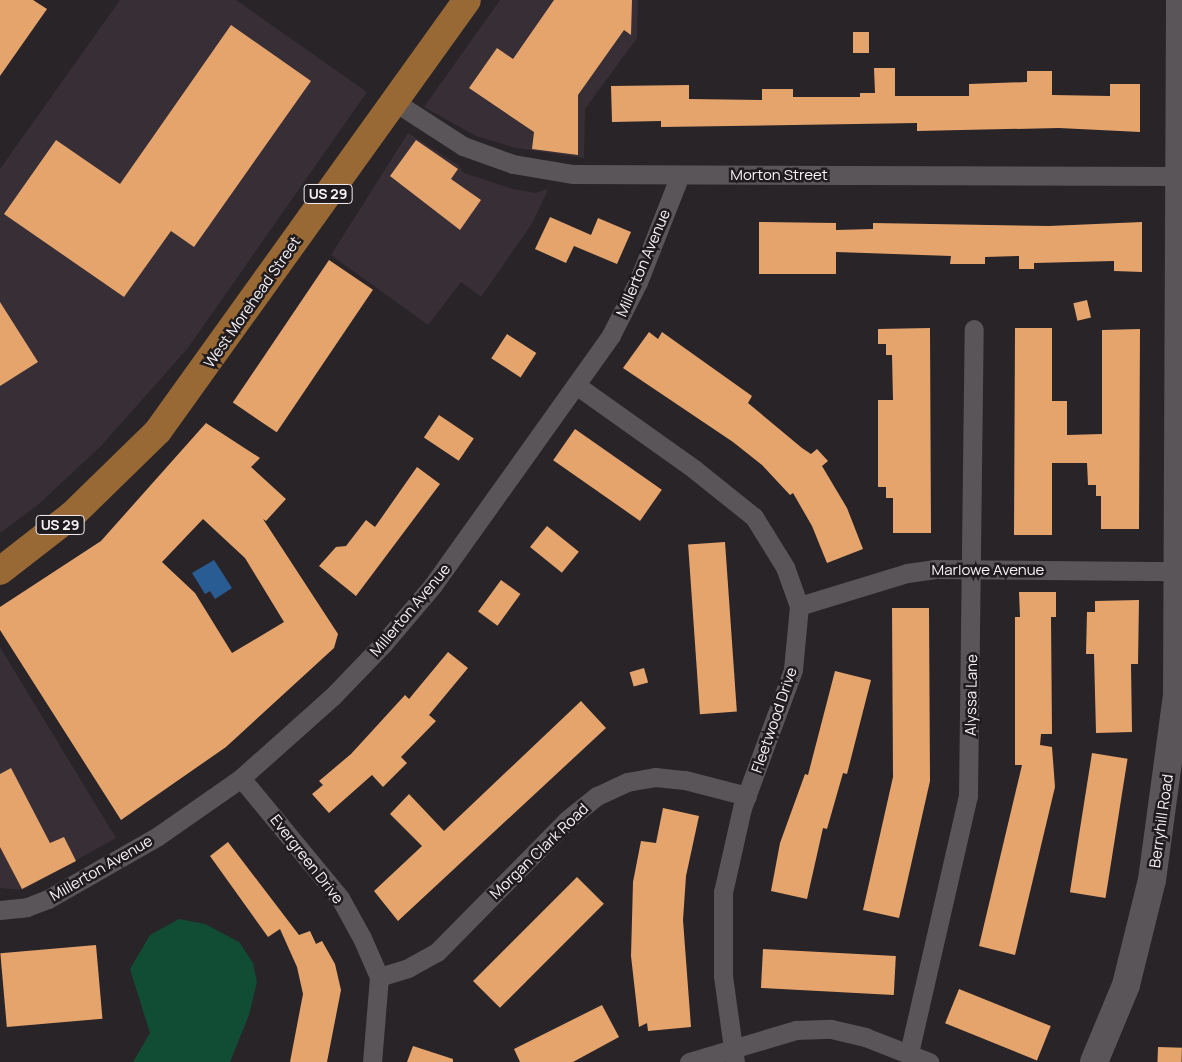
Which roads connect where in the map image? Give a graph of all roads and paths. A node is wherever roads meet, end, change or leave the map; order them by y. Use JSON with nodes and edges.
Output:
{"nodes":[{"id":1,"x":468,"y":0,"type":"edge"},
{"id":2,"x":1180,"y":0,"type":"edge"},
{"id":3,"x":395,"y":102,"type":"junction"},
{"id":4,"x":680,"y":174,"type":"junction"},
{"id":5,"x":1181,"y":181,"type":"edge"},
{"id":6,"x":974,"y":329,"type":"dead end"},
{"id":7,"x":576,"y":385,"type":"junction"},
{"id":8,"x":974,"y":569,"type":"junction"},
{"id":9,"x":0,"y":571,"type":"edge"},
{"id":10,"x":1181,"y":571,"type":"edge"},
{"id":11,"x":799,"y":606,"type":"junction"},
{"id":12,"x":241,"y":778,"type":"junction"},
{"id":13,"x":747,"y":796,"type":"junction"},
{"id":14,"x":0,"y":910,"type":"edge"},
{"id":15,"x":379,"y":977,"type":"junction"},
{"id":16,"x":909,"y":1053,"type":"junction"},
{"id":17,"x":734,"y":1054,"type":"edge"},
{"id":18,"x":372,"y":1062,"type":"edge"},
{"id":19,"x":689,"y":1062,"type":"edge"},
{"id":20,"x":929,"y":1062,"type":"edge"},
{"id":21,"x":1094,"y":1062,"type":"edge"}],
"edges":[{"from":1,"to":3,"type":"main road","name":"West Morehead Street","number":"US 29"},
{"from":2,"to":5,"type":"street","name":"Berryhill Road"},
{"from":3,"to":4,"type":"street","name":"Morton Street"},
{"from":3,"to":9,"type":"main road","name":"West Morehead Street","number":"US 29"},
{"from":4,"to":5,"type":"street","name":"Morton Street"},
{"from":4,"to":7,"type":"street","name":"Millerton Avenue"},
{"from":5,"to":10,"type":"street","name":"Berryhill Road"},
{"from":6,"to":8,"type":"street","name":"Alyssa Lane"},
{"from":7,"to":11,"type":"street","name":"Fleetwood Drive"},
{"from":7,"to":12,"type":"street","name":"Millerton Avenue"},
{"from":8,"to":10,"type":"street","name":"Marlowe Avenue"},
{"from":8,"to":11,"type":"street","name":"Marlowe Avenue"},
{"from":8,"to":16,"type":"street","name":"Alyssa Lane"},
{"from":10,"to":21,"type":"street","name":"Berryhill Road"},
{"from":11,"to":13,"type":"street","name":"Fleetwood Drive"},
{"from":12,"to":14,"type":"street","name":"Millerton Avenue"},
{"from":12,"to":15,"type":"street","name":"Evergreen Drive"},
{"from":13,"to":15,"type":"street","name":"Morgan Clark Road"},
{"from":13,"to":17,"type":"street","name":"Fleetwood Drive"},
{"from":15,"to":18,"type":"street"},
{"from":16,"to":17,"type":"street"},
{"from":16,"to":20,"type":"street"},
{"from":17,"to":19,"type":"street"}]}
